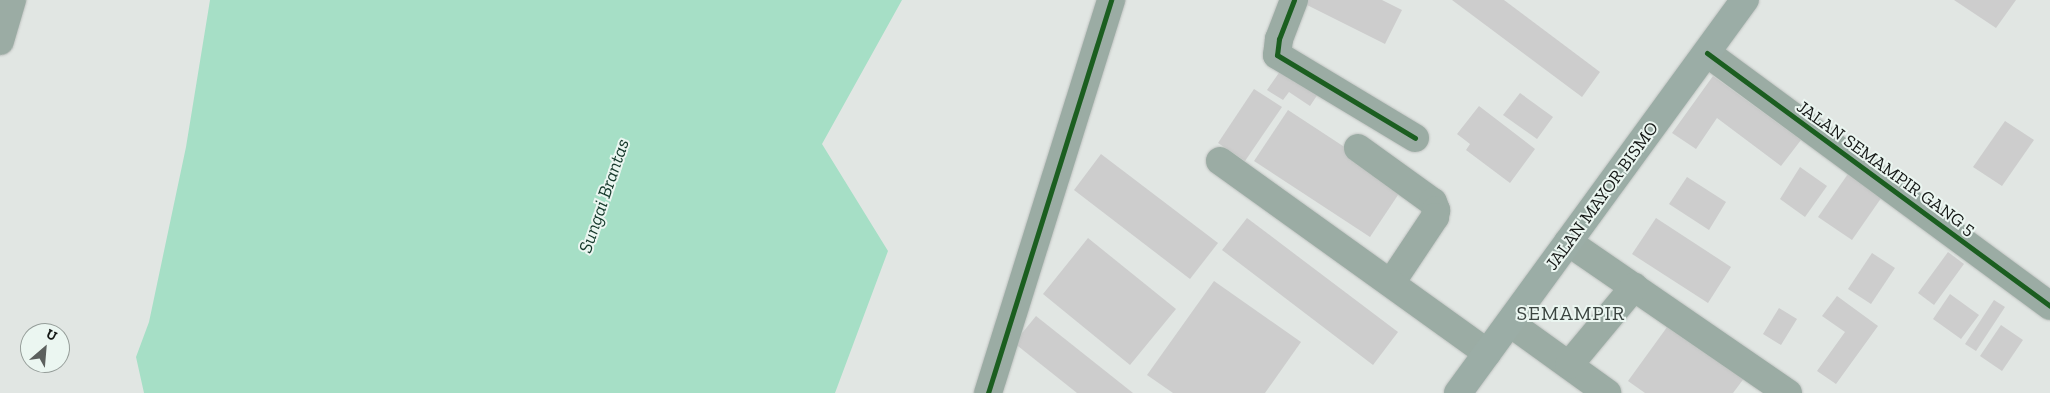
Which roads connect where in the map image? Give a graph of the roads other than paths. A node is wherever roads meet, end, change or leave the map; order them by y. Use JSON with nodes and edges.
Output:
{"nodes":[{"id":1,"x":12,"y":0,"type":"edge"},
{"id":2,"x":1111,"y":0,"type":"edge"},
{"id":3,"x":1294,"y":0,"type":"edge"},
{"id":4,"x":1746,"y":0,"type":"edge"},
{"id":5,"x":0,"y":41,"type":"edge"},
{"id":6,"x":1707,"y":53,"type":"junction"},
{"id":7,"x":1415,"y":138,"type":"dead end"},
{"id":8,"x":1358,"y":148,"type":"dead end"},
{"id":9,"x":1220,"y":161,"type":"dead end"},
{"id":10,"x":1568,"y":242,"type":"junction"},
{"id":11,"x":1391,"y":284,"type":"junction"},
{"id":12,"x":1634,"y":287,"type":"junction"},
{"id":13,"x":2050,"y":306,"type":"edge"},
{"id":14,"x":1510,"y":323,"type":"junction"},
{"id":15,"x":1487,"y":353,"type":"junction"},
{"id":16,"x":1569,"y":366,"type":"junction"},
{"id":17,"x":1777,"y":389,"type":"edge"},
{"id":18,"x":988,"y":393,"type":"edge"},
{"id":19,"x":1458,"y":393,"type":"edge"},
{"id":20,"x":1607,"y":393,"type":"edge"}],
"edges":[{"from":1,"to":5,"type":"street"},
{"from":2,"to":18,"type":"street"},
{"from":3,"to":7,"type":"street"},
{"from":4,"to":6,"type":"main road","name":"JALAN MAYOR BISMO"},
{"from":6,"to":10,"type":"main road","name":"JALAN MAYOR BISMO"},
{"from":6,"to":13,"type":"street","name":"JALAN SEMAMPIR GANG 5"},
{"from":8,"to":11,"type":"street"},
{"from":9,"to":11,"type":"street"},
{"from":10,"to":12,"type":"street"},
{"from":10,"to":14,"type":"main road","name":"JALAN MAYOR BISMO"},
{"from":11,"to":15,"type":"street"},
{"from":12,"to":16,"type":"street"},
{"from":12,"to":17,"type":"street"},
{"from":14,"to":15,"type":"main road","name":"JALAN MAYOR BISMO"},
{"from":14,"to":16,"type":"street"},
{"from":15,"to":19,"type":"main road","name":"JALAN MAYOR BISMO"},
{"from":16,"to":20,"type":"street"}]}
